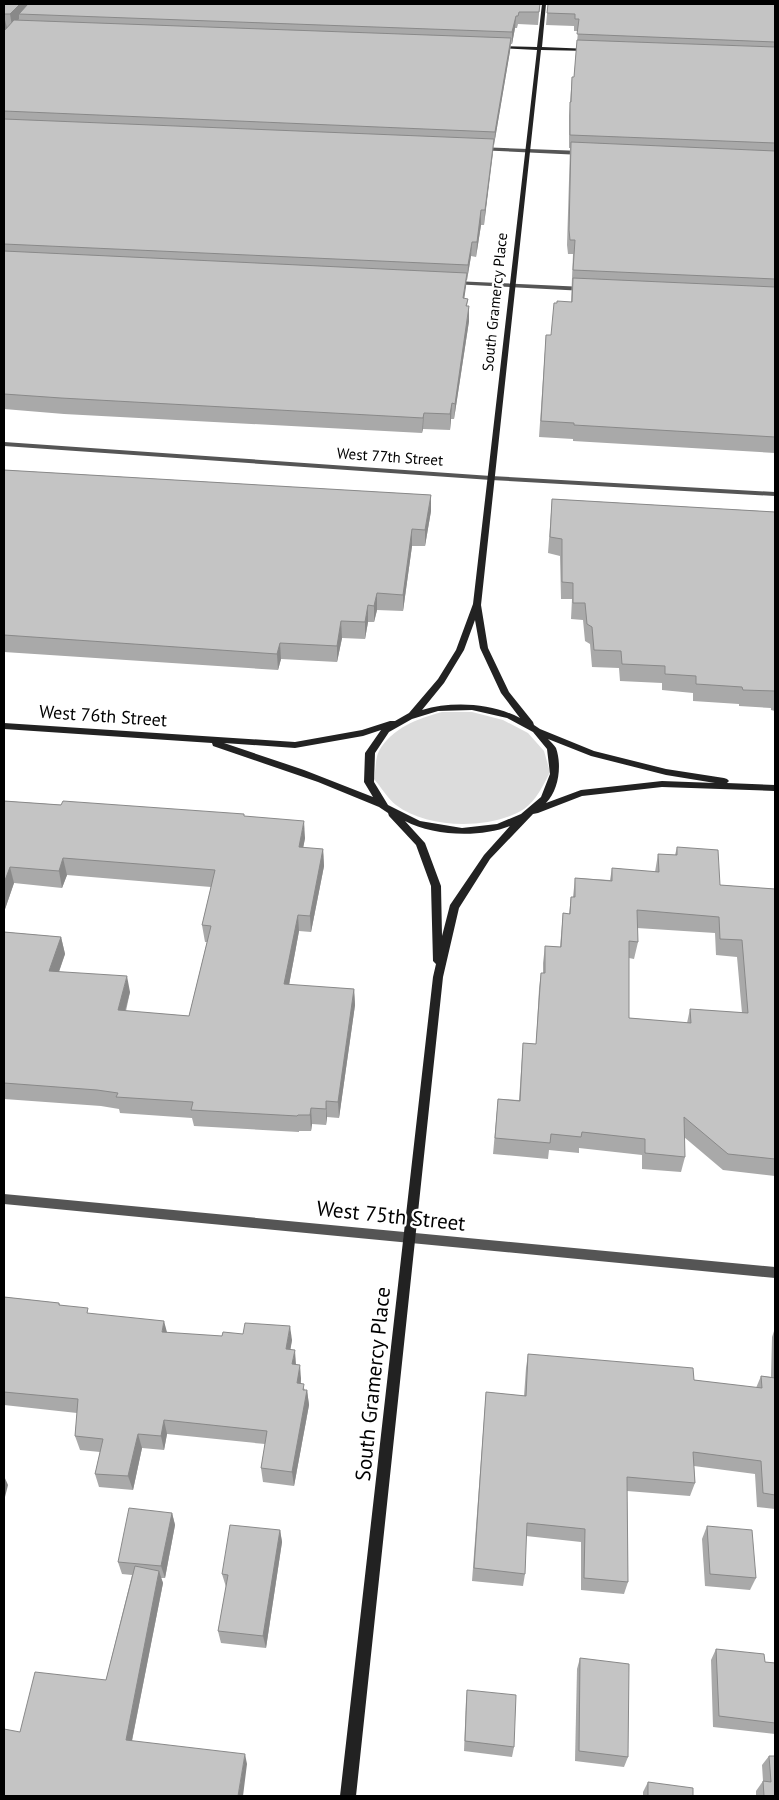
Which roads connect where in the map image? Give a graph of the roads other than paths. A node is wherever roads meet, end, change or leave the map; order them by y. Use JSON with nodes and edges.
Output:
{"nodes":[{"id":1,"x":544,"y":4,"type":"edge"},
{"id":2,"x":489,"y":46,"type":"edge"},
{"id":3,"x":539,"y":48,"type":"junction"},
{"id":4,"x":598,"y":50,"type":"edge"},
{"id":5,"x":468,"y":148,"type":"edge"},
{"id":6,"x":528,"y":151,"type":"junction"},
{"id":7,"x":587,"y":153,"type":"edge"},
{"id":8,"x":444,"y":283,"type":"edge"},
{"id":9,"x":513,"y":286,"type":"junction"},
{"id":10,"x":588,"y":290,"type":"edge"},
{"id":11,"x":4,"y":444,"type":"edge"},
{"id":12,"x":491,"y":478,"type":"junction"},
{"id":13,"x":775,"y":494,"type":"edge"},
{"id":14,"x":477,"y":604,"type":"junction"},
{"id":15,"x":410,"y":717,"type":"junction"},
{"id":16,"x":4,"y":726,"type":"edge"},
{"id":17,"x":535,"y":730,"type":"junction"},
{"id":18,"x":201,"y":739,"type":"junction"},
{"id":19,"x":774,"y":788,"type":"edge"},
{"id":20,"x":385,"y":807,"type":"junction"},
{"id":21,"x":526,"y":815,"type":"junction"},
{"id":22,"x":438,"y":977,"type":"junction"},
{"id":23,"x":4,"y":1199,"type":"edge"},
{"id":24,"x":409,"y":1238,"type":"junction"},
{"id":25,"x":775,"y":1273,"type":"edge"},
{"id":26,"x":348,"y":1796,"type":"edge"}],
"edges":[{"from":1,"to":3,"type":"street","name":"South Gramercy Place"},
{"from":2,"to":3,"type":"street"},
{"from":3,"to":4,"type":"street"},
{"from":3,"to":6,"type":"street","name":"South Gramercy Place"},
{"from":5,"to":6,"type":"street"},
{"from":6,"to":7,"type":"street"},
{"from":6,"to":9,"type":"street","name":"South Gramercy Place"},
{"from":8,"to":9,"type":"street"},
{"from":9,"to":10,"type":"street"},
{"from":9,"to":12,"type":"street","name":"South Gramercy Place"},
{"from":11,"to":12,"type":"street","name":"West 77th Street"},
{"from":12,"to":13,"type":"street","name":"West 77th Street"},
{"from":12,"to":14,"type":"street","name":"South Gramercy Place"},
{"from":14,"to":15,"type":"street","name":"South Gramercy Place"},
{"from":14,"to":17,"type":"street","name":"South Gramercy Place"},
{"from":15,"to":17,"type":"street"},
{"from":15,"to":18,"type":"street","name":"West 76th Street"},
{"from":15,"to":20,"type":"street"},
{"from":16,"to":18,"type":"street","name":"West 76th Street"},
{"from":17,"to":19,"type":"street"},
{"from":17,"to":21,"type":"street"},
{"from":18,"to":20,"type":"street","name":"West 76th Street"},
{"from":19,"to":21,"type":"street"},
{"from":20,"to":21,"type":"street"},
{"from":20,"to":22,"type":"street","name":"South Gramercy Place"},
{"from":21,"to":22,"type":"street","name":"South Gramercy Place"},
{"from":22,"to":24,"type":"street","name":"South Gramercy Place"},
{"from":23,"to":24,"type":"street","name":"West 75th Street"},
{"from":24,"to":25,"type":"street","name":"West 75th Street"},
{"from":24,"to":26,"type":"street","name":"South Gramercy Place"}]}
